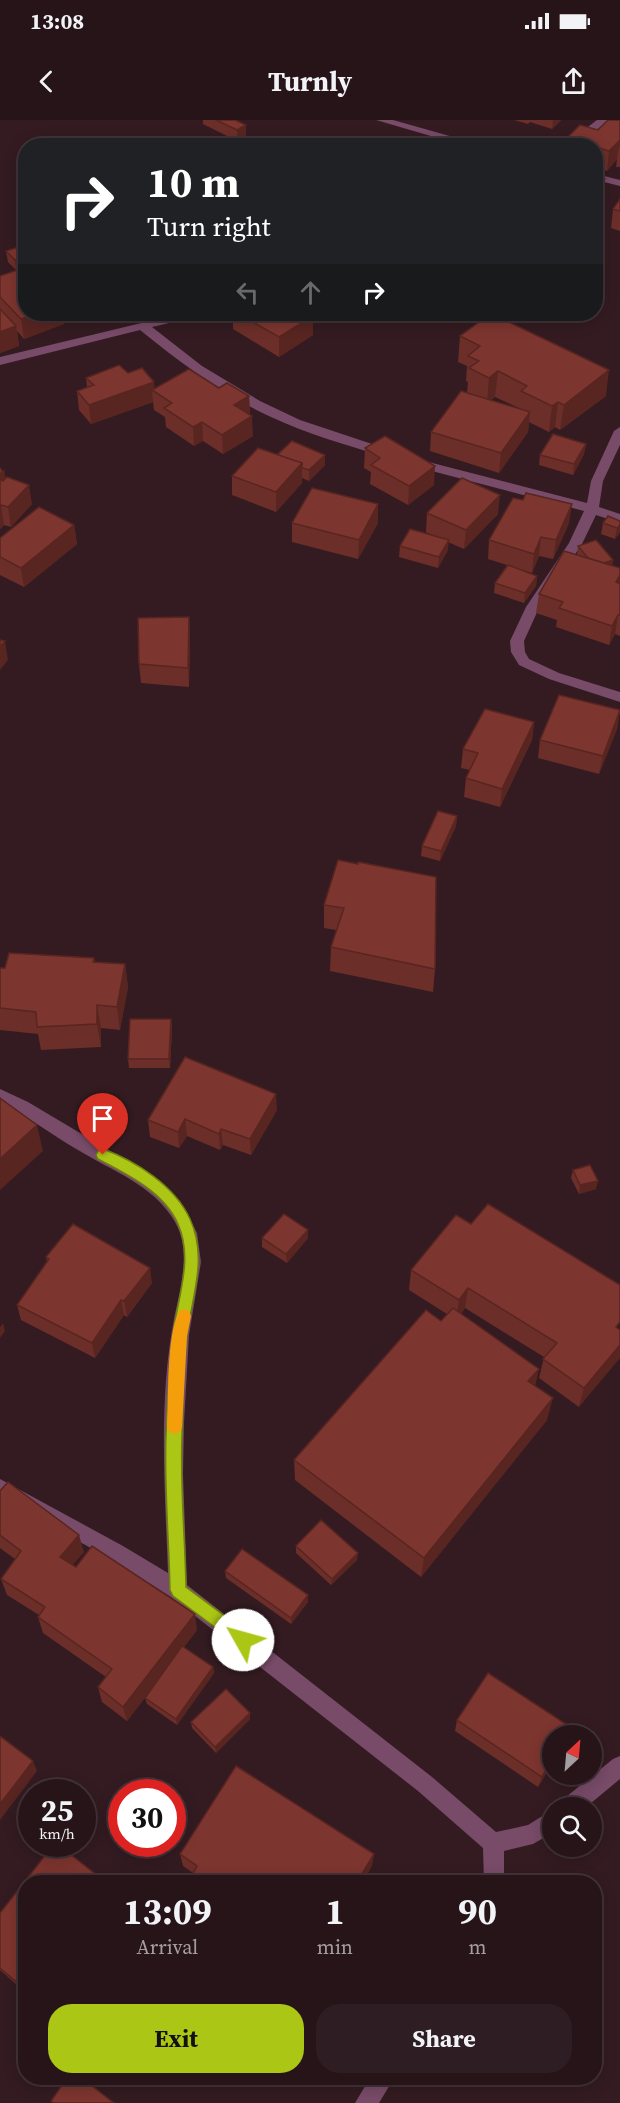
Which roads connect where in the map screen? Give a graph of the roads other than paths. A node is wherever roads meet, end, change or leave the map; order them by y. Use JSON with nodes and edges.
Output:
{"nodes":[{"id":1,"x":381,"y":120,"type":"edge"},
{"id":2,"x":604,"y":120,"type":"edge"},
{"id":3,"x":450,"y":138,"type":"edge"},
{"id":4,"x":579,"y":138,"type":"edge"},
{"id":5,"x":603,"y":179,"type":"edge"},
{"id":6,"x":620,"y":183,"type":"edge"},
{"id":7,"x":166,"y":321,"type":"edge"},
{"id":8,"x":144,"y":327,"type":"junction"},
{"id":9,"x":0,"y":361,"type":"edge"},
{"id":10,"x":620,"y":431,"type":"edge"},
{"id":11,"x":592,"y":509,"type":"junction"},
{"id":12,"x":620,"y":519,"type":"edge"},
{"id":13,"x":620,"y":697,"type":"edge"},
{"id":14,"x":0,"y":1096,"type":"edge"},
{"id":15,"x":0,"y":1488,"type":"edge"},
{"id":16,"x":178,"y":1590,"type":"junction"},
{"id":17,"x":620,"y":1766,"type":"edge"},
{"id":18,"x":582,"y":1797,"type":"edge"},
{"id":19,"x":542,"y":1827,"type":"edge"},
{"id":20,"x":493,"y":1843,"type":"junction"},
{"id":21,"x":494,"y":1875,"type":"edge"},
{"id":22,"x":378,"y":2085,"type":"edge"},
{"id":23,"x":366,"y":2103,"type":"edge"}],
"edges":[{"from":1,"to":3,"type":"street"},
{"from":2,"to":4,"type":"street"},
{"from":5,"to":6,"type":"street"},
{"from":7,"to":8,"type":"street"},
{"from":8,"to":9,"type":"street"},
{"from":8,"to":11,"type":"street"},
{"from":10,"to":11,"type":"street"},
{"from":11,"to":12,"type":"street"},
{"from":11,"to":13,"type":"street"},
{"from":14,"to":16,"type":"street"},
{"from":15,"to":16,"type":"street"},
{"from":16,"to":20,"type":"street"},
{"from":17,"to":18,"type":"street"},
{"from":19,"to":20,"type":"street"},
{"from":20,"to":21,"type":"street"},
{"from":22,"to":23,"type":"street"}]}
